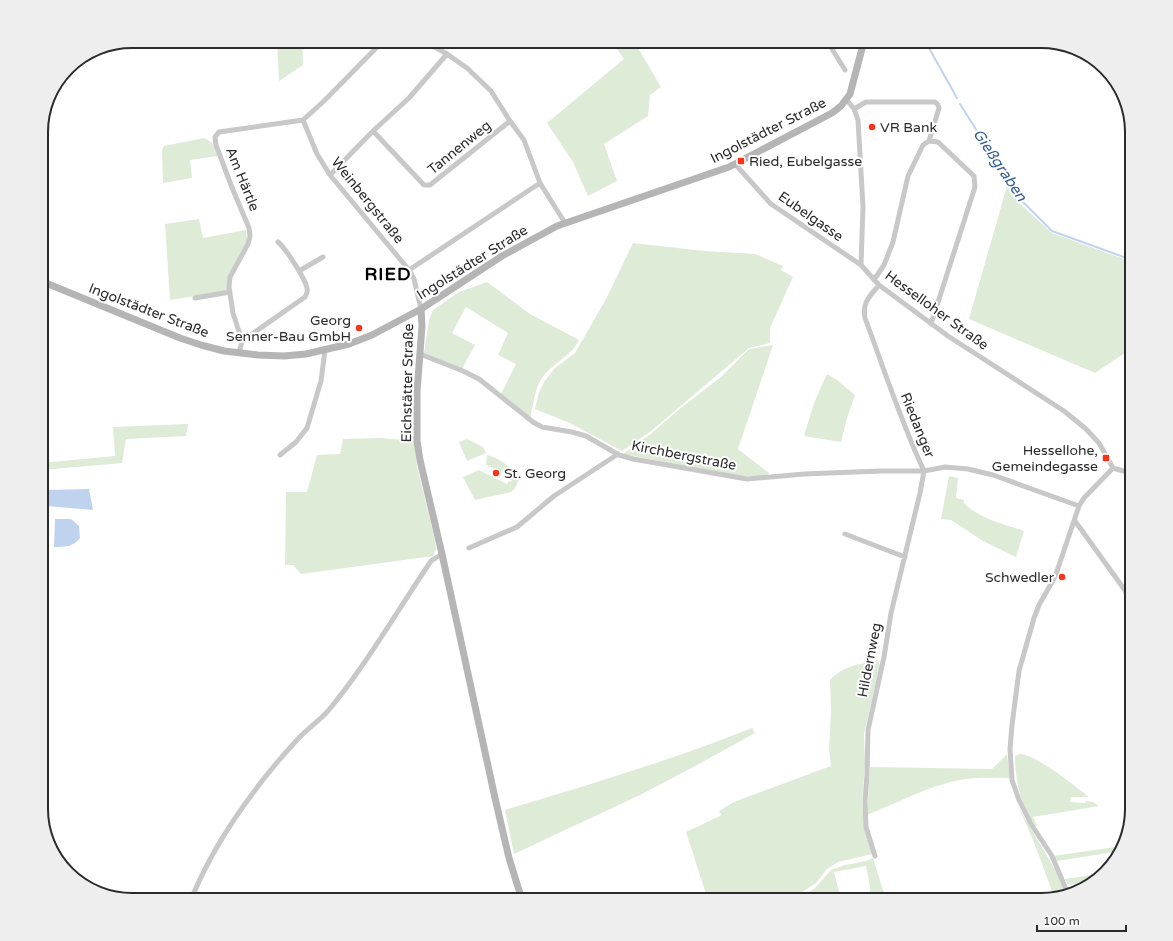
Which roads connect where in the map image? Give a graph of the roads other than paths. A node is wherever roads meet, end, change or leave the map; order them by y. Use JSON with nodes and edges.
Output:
{"nodes":[{"id":1,"x":376,"y":48,"type":"edge"},
{"id":2,"x":437,"y":48,"type":"edge"},
{"id":3,"x":831,"y":48,"type":"edge"},
{"id":4,"x":862,"y":48,"type":"edge"},
{"id":5,"x":448,"y":54,"type":"junction"},
{"id":6,"x":845,"y":70,"type":"dead end"},
{"id":7,"x":847,"y":100,"type":"junction"},
{"id":8,"x":854,"y":109,"type":"junction"},
{"id":9,"x":303,"y":120,"type":"junction"},
{"id":10,"x":510,"y":121,"type":"junction"},
{"id":11,"x":372,"y":131,"type":"junction"},
{"id":12,"x":929,"y":141,"type":"junction"},
{"id":13,"x":735,"y":164,"type":"junction"},
{"id":14,"x":330,"y":175,"type":"junction"},
{"id":15,"x":540,"y":183,"type":"junction"},
{"id":16,"x":565,"y":223,"type":"junction"},
{"id":17,"x":278,"y":242,"type":"dead end"},
{"id":18,"x":323,"y":257,"type":"dead end"},
{"id":19,"x":861,"y":265,"type":"junction"},
{"id":20,"x":409,"y":270,"type":"junction"},
{"id":21,"x":299,"y":271,"type":"junction"},
{"id":22,"x":874,"y":280,"type":"junction"},
{"id":23,"x":48,"y":284,"type":"edge"},
{"id":24,"x":879,"y":285,"type":"junction"},
{"id":25,"x":230,"y":292,"type":"junction"},
{"id":26,"x":195,"y":298,"type":"dead end"},
{"id":27,"x":421,"y":309,"type":"junction"},
{"id":28,"x":931,"y":324,"type":"junction"},
{"id":29,"x":242,"y":341,"type":"junction"},
{"id":30,"x":325,"y":350,"type":"junction"},
{"id":31,"x":239,"y":353,"type":"junction"},
{"id":32,"x":420,"y":354,"type":"junction"},
{"id":33,"x":618,"y":454,"type":"junction"},
{"id":34,"x":280,"y":455,"type":"dead end"},
{"id":35,"x":1113,"y":468,"type":"junction"},
{"id":36,"x":924,"y":471,"type":"junction"},
{"id":37,"x":1125,"y":471,"type":"edge"},
{"id":38,"x":1078,"y":506,"type":"junction"},
{"id":39,"x":1074,"y":521,"type":"junction"},
{"id":40,"x":845,"y":534,"type":"dead end"},
{"id":41,"x":468,"y":548,"type":"dead end"},
{"id":42,"x":442,"y":554,"type":"junction"},
{"id":43,"x":905,"y":557,"type":"junction"},
{"id":44,"x":1125,"y":592,"type":"edge"},
{"id":45,"x":875,"y":856,"type":"dead end"},
{"id":46,"x":1066,"y":889,"type":"edge"},
{"id":47,"x":194,"y":893,"type":"edge"},
{"id":48,"x":520,"y":893,"type":"edge"}],
"edges":[{"from":1,"to":9,"type":"street"},
{"from":2,"to":5,"type":"street"},
{"from":3,"to":6,"type":"street"},
{"from":4,"to":7,"type":"main road","name":"Ingolstädter Straße"},
{"from":5,"to":10,"type":"street"},
{"from":5,"to":11,"type":"street"},
{"from":7,"to":8,"type":"street"},
{"from":7,"to":13,"type":"main road","name":"Ingolstädter Straße"},
{"from":8,"to":12,"type":"street"},
{"from":8,"to":19,"type":"street"},
{"from":9,"to":14,"type":"street","name":"Weinbergstraße"},
{"from":9,"to":25,"type":"street","name":"Am Härtle"},
{"from":10,"to":11,"type":"street","name":"Tannenweg"},
{"from":10,"to":15,"type":"street"},
{"from":11,"to":14,"type":"street"},
{"from":12,"to":22,"type":"street"},
{"from":12,"to":28,"type":"street"},
{"from":13,"to":16,"type":"main road","name":"Ingolstädter Straße"},
{"from":13,"to":19,"type":"street","name":"Eubelgasse"},
{"from":14,"to":20,"type":"street","name":"Weinbergstraße"},
{"from":15,"to":16,"type":"street"},
{"from":15,"to":20,"type":"street"},
{"from":16,"to":27,"type":"main road","name":"Ingolstädter Straße"},
{"from":17,"to":21,"type":"street"},
{"from":18,"to":21,"type":"street"},
{"from":19,"to":22,"type":"street","name":"Hesselloher Straße"},
{"from":20,"to":27,"type":"street","name":"Weinbergstraße"},
{"from":21,"to":29,"type":"street"},
{"from":22,"to":24,"type":"street","name":"Hesselloher Straße"},
{"from":23,"to":31,"type":"main road","name":"Ingolstädter Straße"},
{"from":24,"to":28,"type":"street","name":"Hesselloher Straße"},
{"from":24,"to":36,"type":"street","name":"Riedanger"},
{"from":25,"to":26,"type":"street"},
{"from":25,"to":29,"type":"street","name":"Am Härtle"},
{"from":27,"to":30,"type":"main road","name":"Ingolstädter Straße"},
{"from":27,"to":32,"type":"main road","name":"Eichstätter Straße"},
{"from":28,"to":35,"type":"street","name":"Hesselloher Straße"},
{"from":29,"to":31,"type":"street"},
{"from":30,"to":31,"type":"main road","name":"Ingolstädter Straße"},
{"from":30,"to":34,"type":"street"},
{"from":32,"to":33,"type":"street","name":"Kirchbergstraße"},
{"from":32,"to":42,"type":"main road","name":"Eichstätter Straße"},
{"from":33,"to":36,"type":"street","name":"Kirchbergstraße"},
{"from":33,"to":41,"type":"street"},
{"from":35,"to":37,"type":"street"},
{"from":35,"to":38,"type":"street"},
{"from":36,"to":38,"type":"street","name":"Riedanger"},
{"from":36,"to":43,"type":"street","name":"Hildernweg"},
{"from":38,"to":39,"type":"street"},
{"from":39,"to":44,"type":"street"},
{"from":39,"to":46,"type":"street"},
{"from":40,"to":43,"type":"street"},
{"from":42,"to":47,"type":"street"},
{"from":42,"to":48,"type":"main road","name":"Eichstätter Straße"},
{"from":43,"to":45,"type":"street","name":"Hildernweg"}]}
